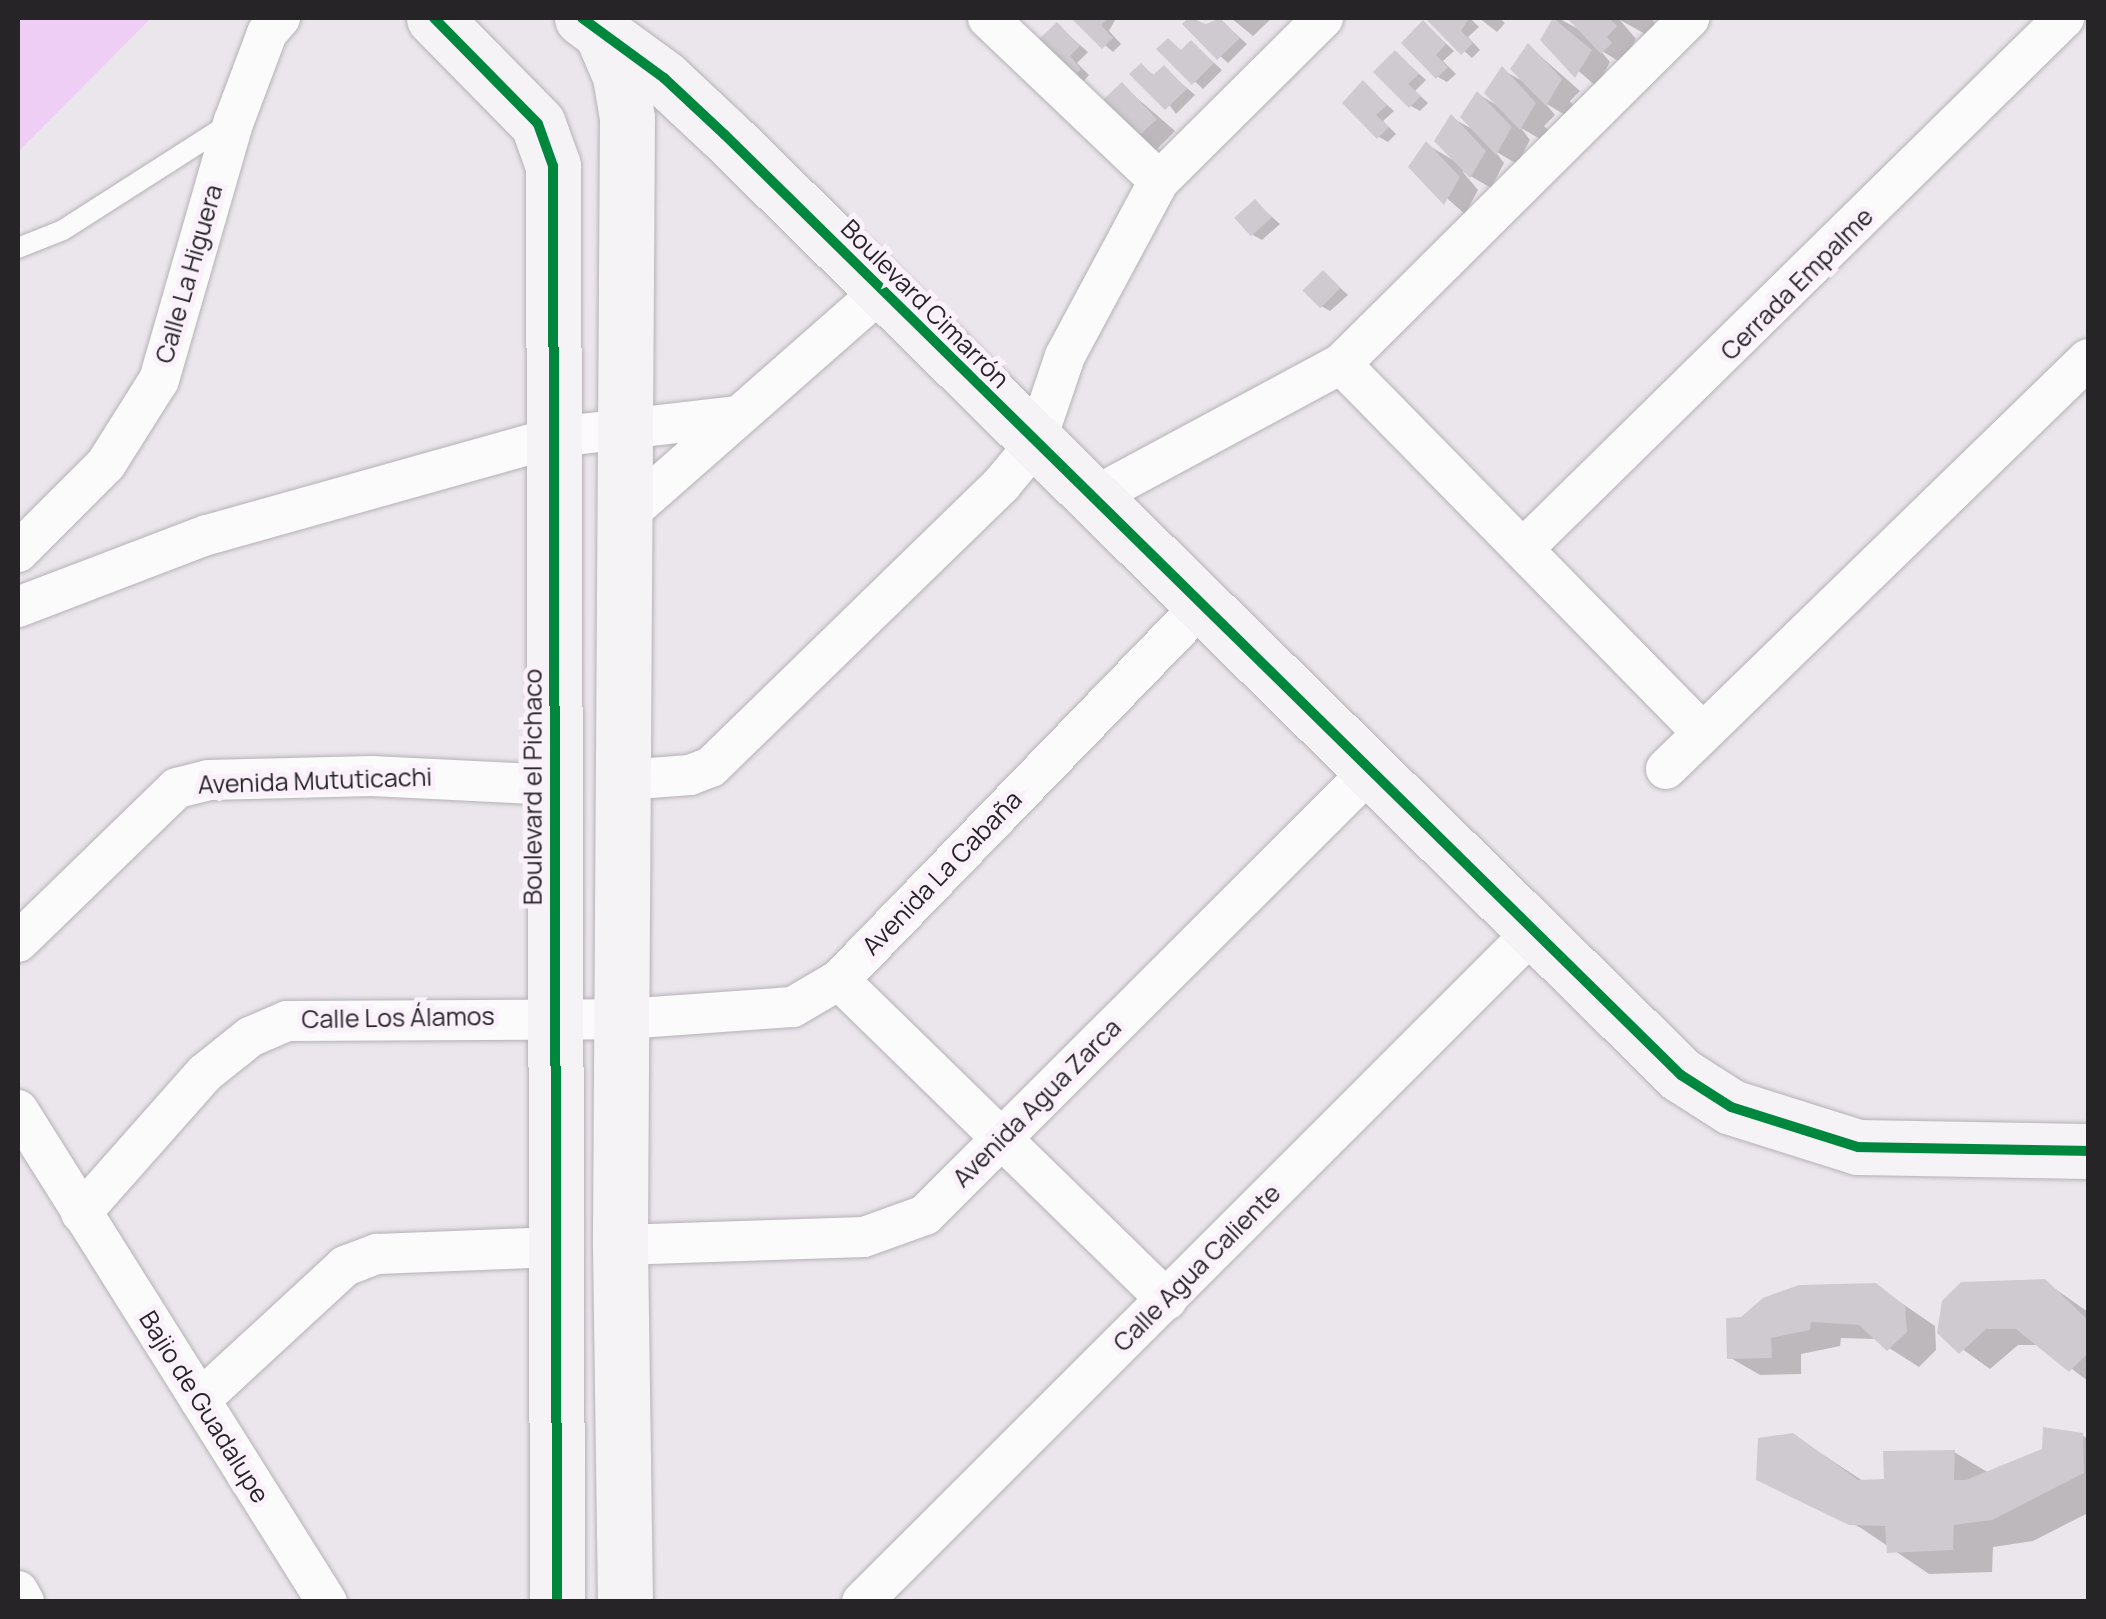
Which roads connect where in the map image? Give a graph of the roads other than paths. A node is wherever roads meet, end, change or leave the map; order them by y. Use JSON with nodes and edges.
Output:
{"nodes":[{"id":1,"x":280,"y":18,"type":"edge"},
{"id":2,"x":434,"y":18,"type":"edge"},
{"id":3,"x":988,"y":18,"type":"edge"},
{"id":4,"x":1323,"y":18,"type":"edge"},
{"id":5,"x":1689,"y":18,"type":"edge"},
{"id":6,"x":2064,"y":18,"type":"edge"},
{"id":7,"x":592,"y":26,"type":"edge"},
{"id":8,"x":234,"y":121,"type":"junction"},
{"id":9,"x":1159,"y":180,"type":"junction"},
{"id":10,"x":18,"y":248,"type":"edge"},
{"id":11,"x":884,"y":289,"type":"junction"},
{"id":12,"x":2088,"y":359,"type":"edge"},
{"id":13,"x":1341,"y":364,"type":"junction"},
{"id":14,"x":736,"y":416,"type":"junction"},
{"id":15,"x":623,"y":429,"type":"junction"},
{"id":16,"x":555,"y":438,"type":"junction"},
{"id":17,"x":1034,"y":444,"type":"junction"},
{"id":18,"x":1090,"y":499,"type":"junction"},
{"id":19,"x":623,"y":518,"type":"junction"},
{"id":20,"x":1526,"y":546,"type":"junction"},
{"id":21,"x":18,"y":552,"type":"edge"},
{"id":22,"x":1201,"y":606,"type":"junction"},
{"id":23,"x":18,"y":607,"type":"edge"},
{"id":24,"x":1708,"y":728,"type":"junction"},
{"id":25,"x":1666,"y":769,"type":"dead end"},
{"id":26,"x":1368,"y":773,"type":"junction"},
{"id":27,"x":624,"y":780,"type":"junction"},
{"id":28,"x":555,"y":784,"type":"junction"},
{"id":29,"x":1531,"y":934,"type":"junction"},
{"id":30,"x":18,"y":942,"type":"edge"},
{"id":31,"x":839,"y":980,"type":"junction"},
{"id":32,"x":554,"y":1016,"type":"junction"},
{"id":33,"x":624,"y":1019,"type":"junction"},
{"id":34,"x":18,"y":1110,"type":"edge"},
{"id":35,"x":1002,"y":1140,"type":"junction"},
{"id":36,"x":2088,"y":1150,"type":"edge"},
{"id":37,"x":81,"y":1213,"type":"junction"},
{"id":38,"x":620,"y":1245,"type":"junction"},
{"id":39,"x":557,"y":1247,"type":"junction"},
{"id":40,"x":1166,"y":1300,"type":"junction"},
{"id":41,"x":200,"y":1400,"type":"junction"},
{"id":42,"x":18,"y":1590,"type":"edge"},
{"id":43,"x":24,"y":1602,"type":"edge"},
{"id":44,"x":327,"y":1602,"type":"edge"},
{"id":45,"x":557,"y":1602,"type":"edge"},
{"id":46,"x":625,"y":1602,"type":"edge"},
{"id":47,"x":862,"y":1602,"type":"edge"}],
"edges":[{"from":1,"to":8,"type":"street","name":"Calle La Higuera"},
{"from":2,"to":16,"type":"street","name":"Boulevard el Pichaco"},
{"from":3,"to":9,"type":"street"},
{"from":4,"to":9,"type":"street"},
{"from":5,"to":13,"type":"street"},
{"from":6,"to":20,"type":"street","name":"Cerrada Empalme"},
{"from":7,"to":11,"type":"street","name":"Boulevard Cimarrón"},
{"from":7,"to":15,"type":"street"},
{"from":8,"to":10,"type":"lane"},
{"from":8,"to":21,"type":"street","name":"Calle La Higuera"},
{"from":9,"to":17,"type":"street"},
{"from":11,"to":14,"type":"street"},
{"from":11,"to":17,"type":"street","name":"Boulevard Cimarrón"},
{"from":12,"to":24,"type":"street"},
{"from":13,"to":18,"type":"street"},
{"from":13,"to":20,"type":"street"},
{"from":14,"to":15,"type":"street"},
{"from":14,"to":19,"type":"street"},
{"from":15,"to":16,"type":"street"},
{"from":15,"to":19,"type":"street"},
{"from":16,"to":23,"type":"street"},
{"from":16,"to":28,"type":"street","name":"Boulevard el Pichaco"},
{"from":17,"to":18,"type":"street","name":"Boulevard Cimarrón"},
{"from":17,"to":27,"type":"street"},
{"from":18,"to":22,"type":"street","name":"Boulevard Cimarrón"},
{"from":19,"to":27,"type":"street"},
{"from":20,"to":24,"type":"street"},
{"from":22,"to":26,"type":"street","name":"Boulevard Cimarrón"},
{"from":22,"to":31,"type":"street","name":"Avenida La Cabaña"},
{"from":24,"to":25,"type":"street"},
{"from":26,"to":29,"type":"street","name":"Boulevard Cimarrón"},
{"from":26,"to":35,"type":"street","name":"Avenida Agua Zarca"},
{"from":27,"to":33,"type":"street"},
{"from":28,"to":30,"type":"street","name":"Avenida Mututicachi"},
{"from":28,"to":32,"type":"street","name":"Boulevard el Pichaco"},
{"from":29,"to":36,"type":"street","name":"Boulevard Cimarrón"},
{"from":29,"to":40,"type":"street","name":"Calle Agua Caliente"},
{"from":31,"to":33,"type":"street","name":"Avenida La Cabaña"},
{"from":31,"to":35,"type":"street"},
{"from":32,"to":33,"type":"street","name":"Calle Los Álamos"},
{"from":32,"to":37,"type":"street","name":"Calle Los Álamos"},
{"from":32,"to":39,"type":"street","name":"Boulevard el Pichaco"},
{"from":33,"to":38,"type":"street"},
{"from":34,"to":37,"type":"street","name":"Bajio de Guadalupe"},
{"from":35,"to":38,"type":"street","name":"Avenida Agua Zarca"},
{"from":35,"to":40,"type":"street"},
{"from":37,"to":41,"type":"street","name":"Bajio de Guadalupe"},
{"from":38,"to":46,"type":"street"},
{"from":39,"to":41,"type":"street"},
{"from":39,"to":45,"type":"street","name":"Boulevard el Pichaco"},
{"from":40,"to":47,"type":"street","name":"Calle Agua Caliente"},
{"from":41,"to":44,"type":"street","name":"Bajio de Guadalupe"},
{"from":42,"to":43,"type":"street"}]}
